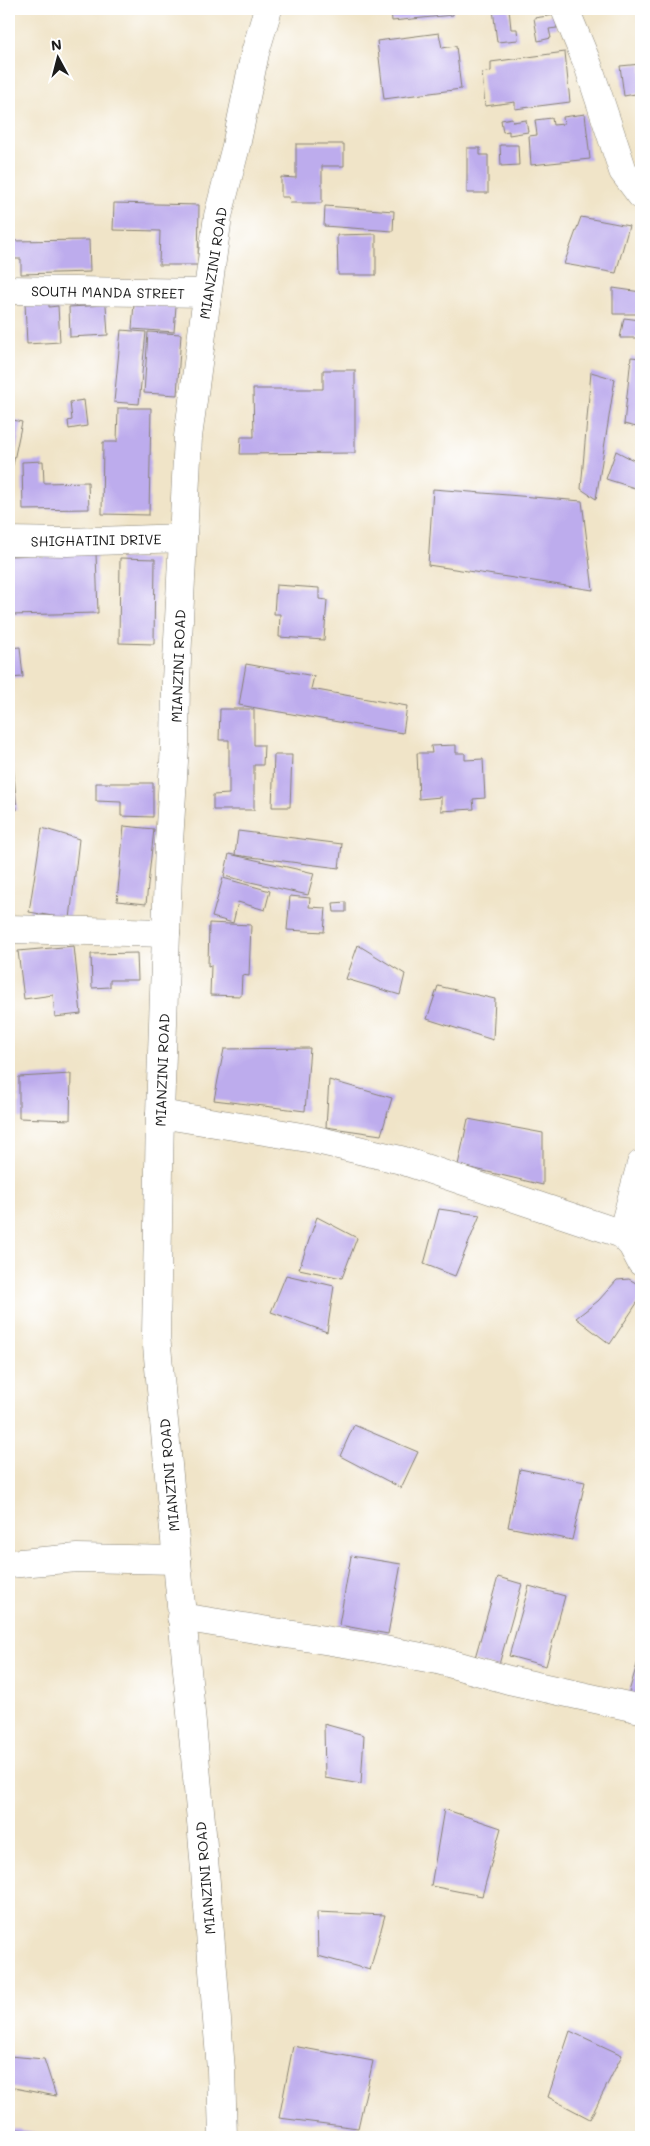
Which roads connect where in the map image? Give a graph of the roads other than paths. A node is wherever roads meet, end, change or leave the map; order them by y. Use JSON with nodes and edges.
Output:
{"nodes":[{"id":1,"x":268,"y":9,"type":"edge"},
{"id":2,"x":566,"y":9,"type":"edge"},
{"id":3,"x":641,"y":195,"type":"edge"},
{"id":4,"x":9,"y":290,"type":"edge"},
{"id":5,"x":207,"y":293,"type":"junction"},
{"id":6,"x":183,"y":538,"type":"junction"},
{"id":7,"x":9,"y":542,"type":"edge"},
{"id":8,"x":9,"y":929,"type":"edge"},
{"id":9,"x":166,"y":933,"type":"junction"},
{"id":10,"x":160,"y":1114,"type":"junction"},
{"id":11,"x":641,"y":1164,"type":"edge"},
{"id":12,"x":622,"y":1234,"type":"junction"},
{"id":13,"x":641,"y":1262,"type":"edge"},
{"id":14,"x":177,"y":1560,"type":"junction"},
{"id":15,"x":9,"y":1564,"type":"edge"},
{"id":16,"x":181,"y":1617,"type":"junction"},
{"id":17,"x":641,"y":1709,"type":"edge"},
{"id":18,"x":223,"y":2137,"type":"edge"}],
"edges":[{"from":1,"to":5,"type":"street","name":"MIANZINI ROAD"},
{"from":2,"to":3,"type":"street"},
{"from":4,"to":5,"type":"street","name":"SOUTH MANDA STREET"},
{"from":5,"to":6,"type":"street","name":"MIANZINI ROAD"},
{"from":6,"to":7,"type":"street","name":"SHIGHATINI DRIVE"},
{"from":6,"to":9,"type":"street","name":"MIANZINI ROAD"},
{"from":8,"to":9,"type":"street"},
{"from":9,"to":10,"type":"street","name":"MIANZINI ROAD"},
{"from":10,"to":12,"type":"street"},
{"from":10,"to":14,"type":"street","name":"MIANZINI ROAD"},
{"from":11,"to":12,"type":"street"},
{"from":12,"to":13,"type":"street"},
{"from":14,"to":15,"type":"street"},
{"from":14,"to":16,"type":"street","name":"MIANZINI ROAD"},
{"from":16,"to":17,"type":"street"},
{"from":16,"to":18,"type":"street","name":"MIANZINI ROAD"}]}
